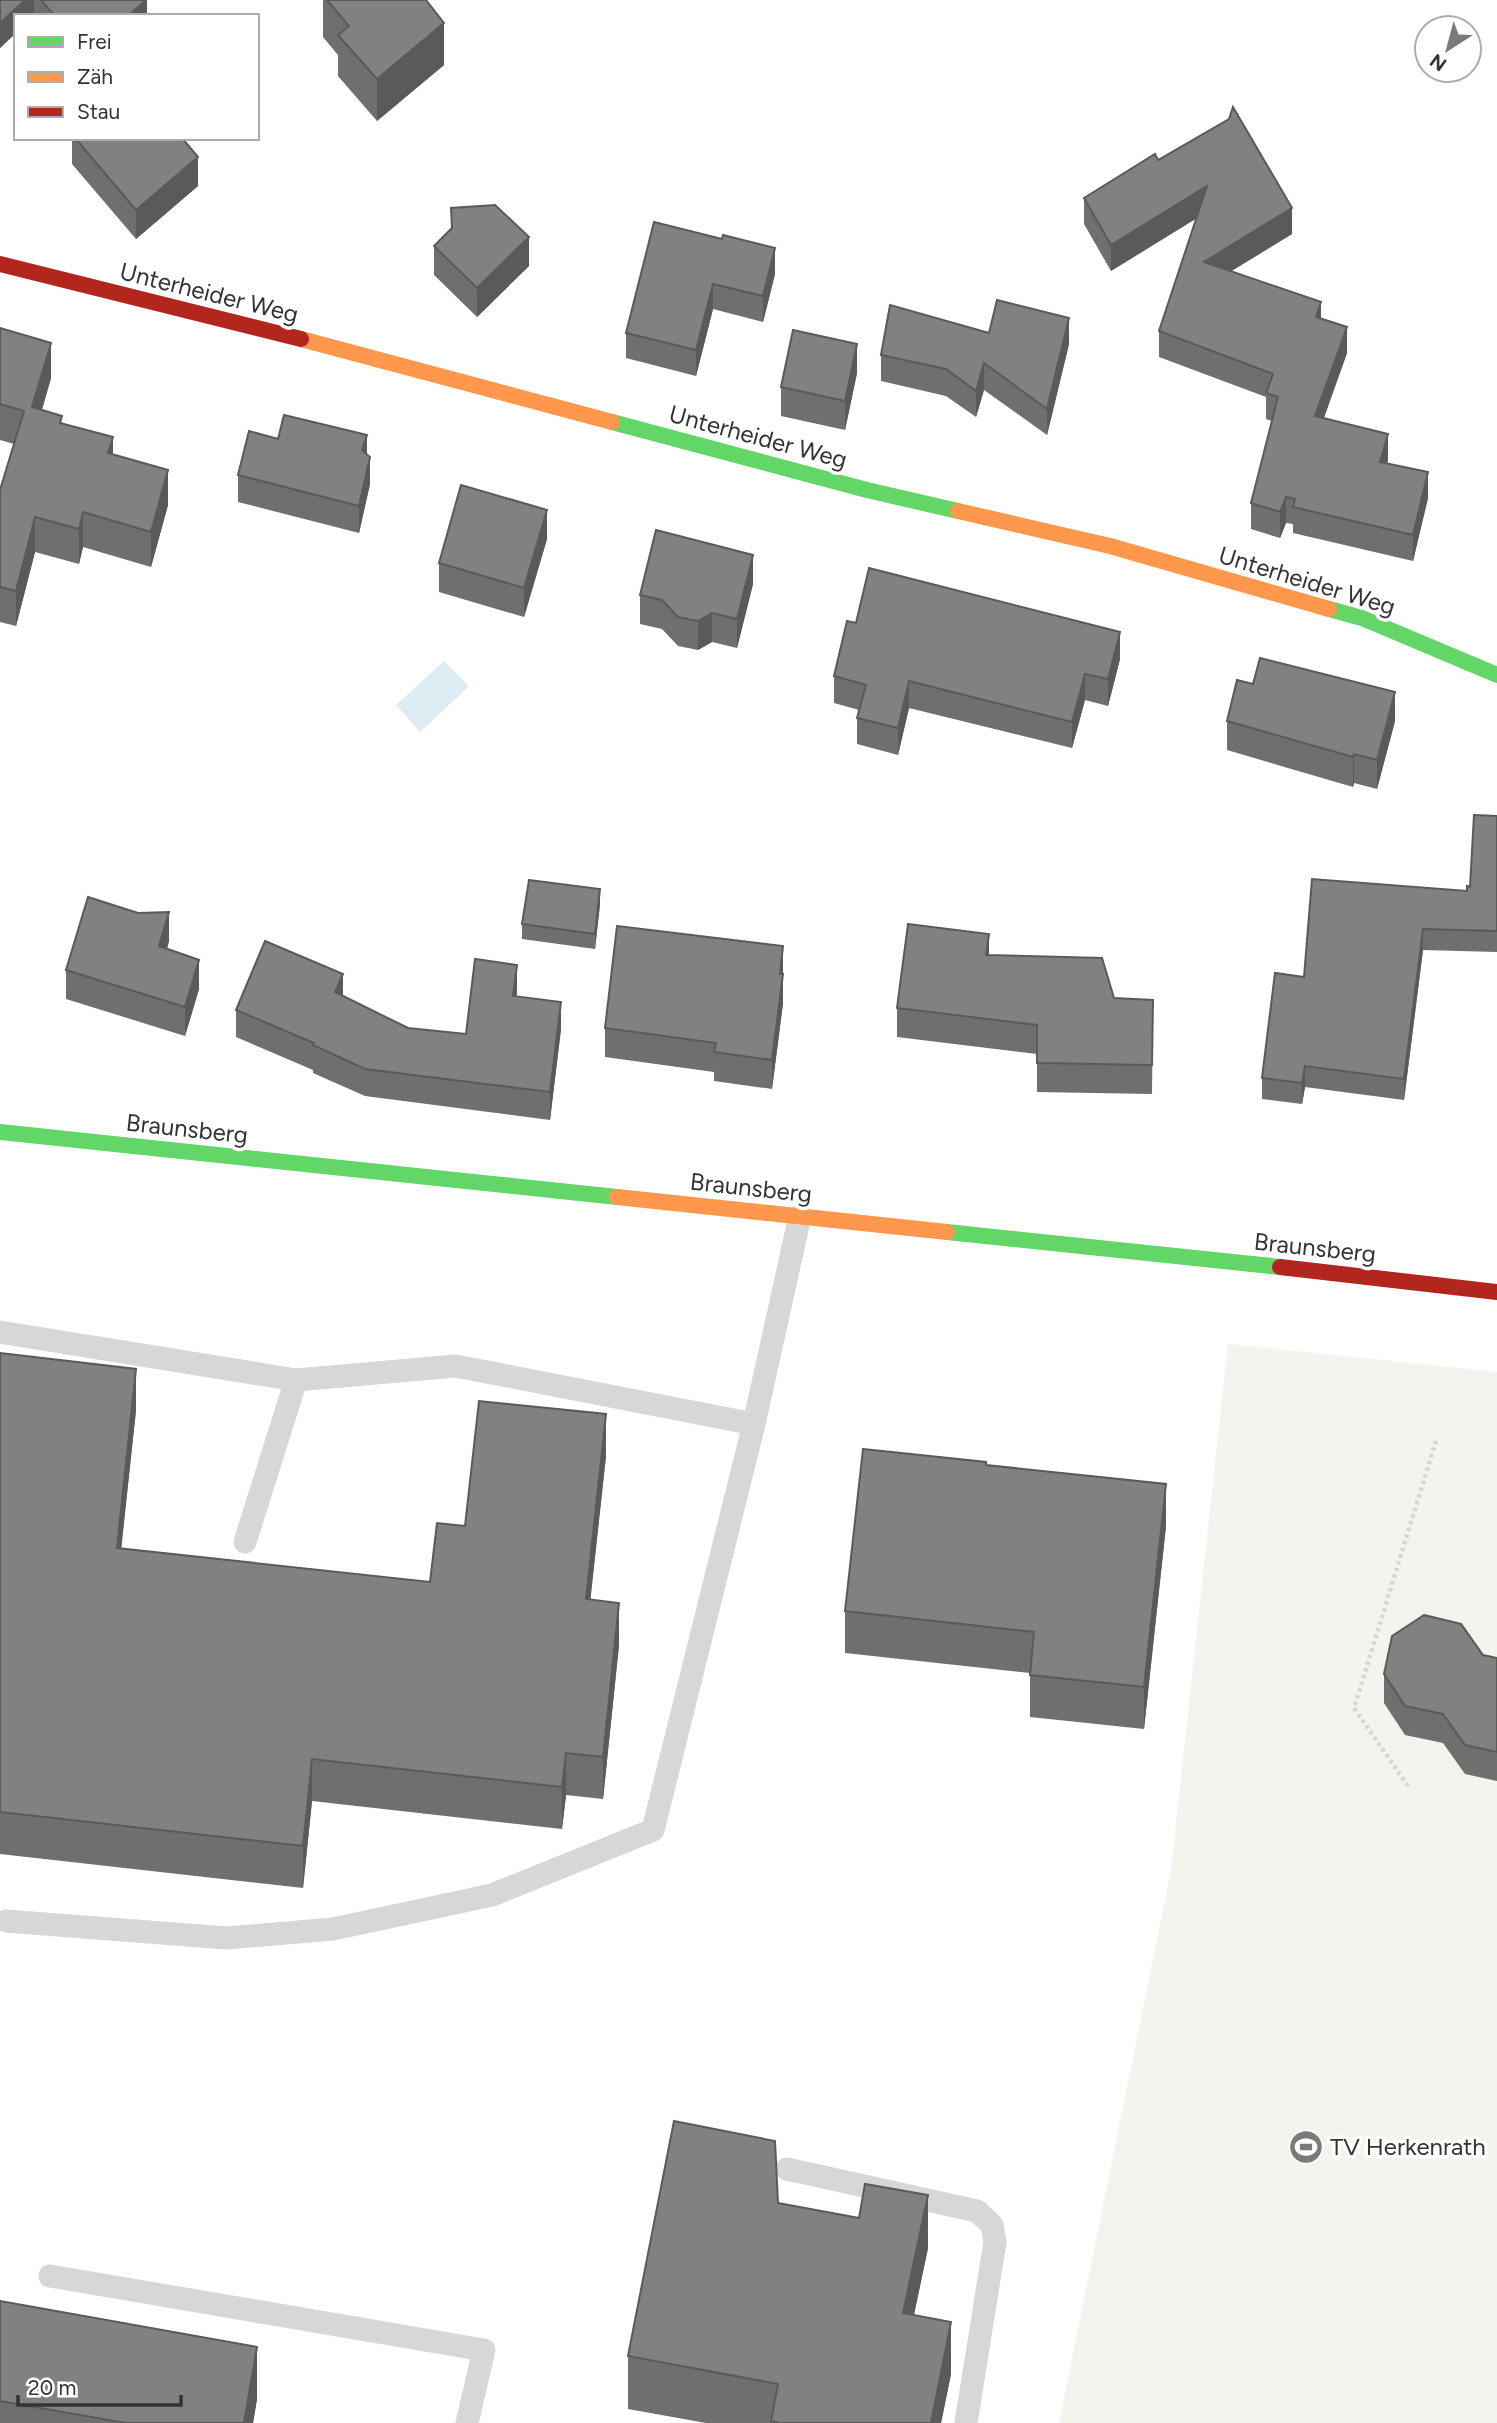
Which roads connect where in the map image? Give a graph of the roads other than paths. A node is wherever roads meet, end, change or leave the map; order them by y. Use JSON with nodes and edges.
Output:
{"nodes":[{"id":1,"x":0,"y":264,"type":"edge"},
{"id":2,"x":1497,"y":675,"type":"edge"},
{"id":3,"x":0,"y":1132,"type":"edge"},
{"id":4,"x":800,"y":1216,"type":"junction"},
{"id":5,"x":1497,"y":1292,"type":"edge"},
{"id":6,"x":0,"y":1332,"type":"edge"},
{"id":7,"x":296,"y":1380,"type":"junction"},
{"id":8,"x":754,"y":1424,"type":"junction"},
{"id":9,"x":245,"y":1542,"type":"dead end"},
{"id":10,"x":6,"y":1921,"type":"dead end"},
{"id":11,"x":787,"y":2169,"type":"dead end"},
{"id":12,"x":50,"y":2276,"type":"dead end"},
{"id":13,"x":467,"y":2423,"type":"edge"},
{"id":14,"x":966,"y":2423,"type":"edge"}],
"edges":[{"from":1,"to":2,"type":"street","name":"Unterheider Weg"},
{"from":3,"to":4,"type":"street","name":"Braunsberg"},
{"from":4,"to":5,"type":"street","name":"Braunsberg"},
{"from":4,"to":8,"type":"lane"},
{"from":6,"to":7,"type":"lane"},
{"from":7,"to":8,"type":"lane"},
{"from":7,"to":9,"type":"lane"},
{"from":8,"to":10,"type":"lane"},
{"from":11,"to":14,"type":"lane"},
{"from":12,"to":13,"type":"lane"}]}
